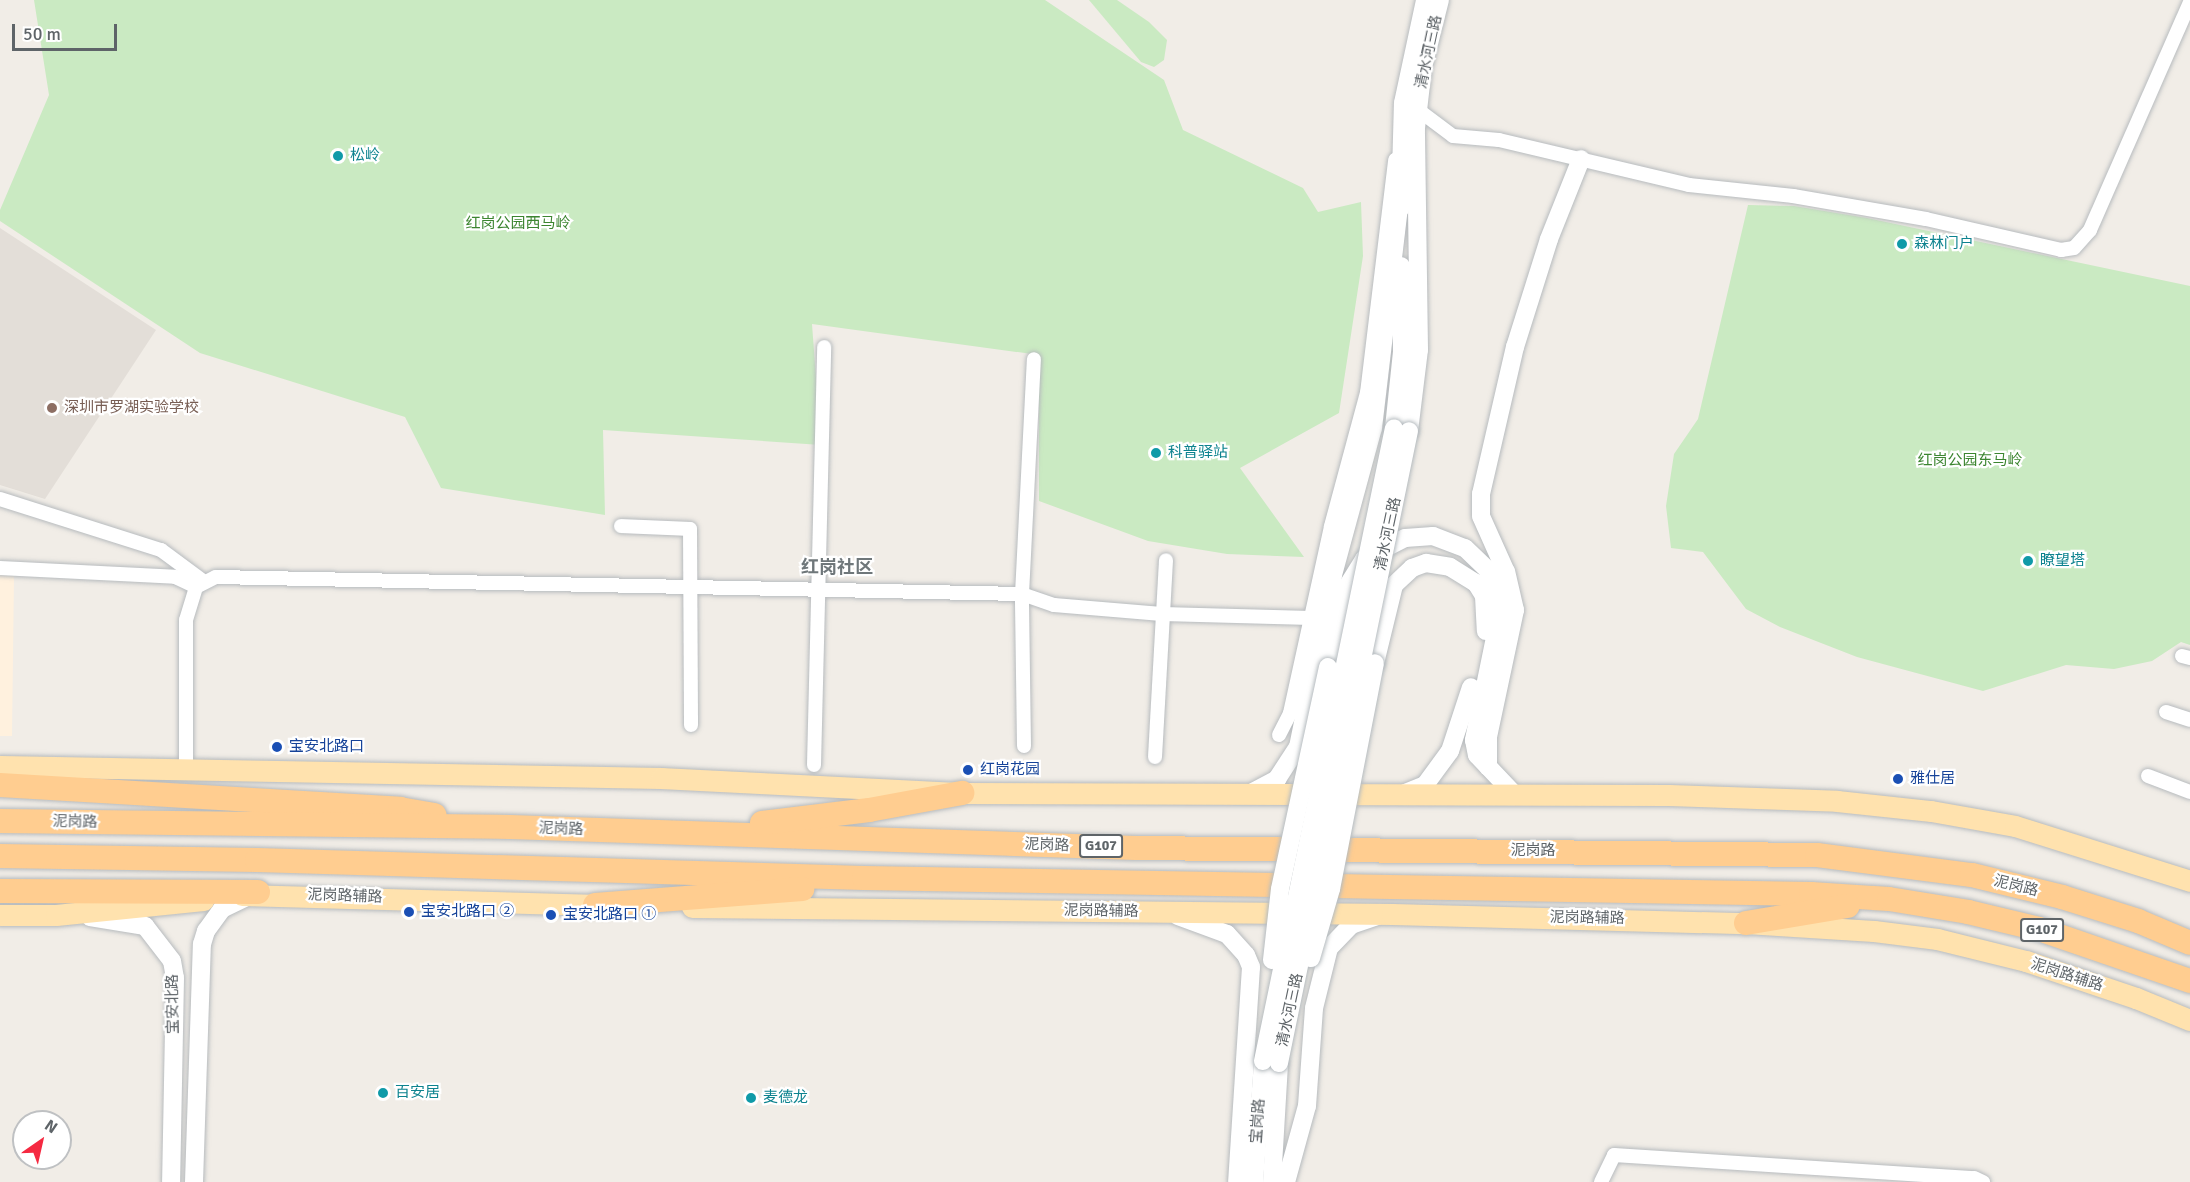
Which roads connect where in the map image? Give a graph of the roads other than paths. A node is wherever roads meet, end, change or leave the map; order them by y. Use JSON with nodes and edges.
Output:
{"nodes":[{"id":1,"x":1425,"y":0,"type":"edge"},
{"id":2,"x":1440,"y":0,"type":"edge"},
{"id":3,"x":2190,"y":2,"type":"edge"},
{"id":4,"x":1410,"y":105,"type":"junction"},
{"id":5,"x":1401,"y":126,"type":"junction"},
{"id":6,"x":1581,"y":159,"type":"junction"},
{"id":7,"x":1400,"y":199,"type":"junction"},
{"id":8,"x":824,"y":347,"type":"dead end"},
{"id":9,"x":1034,"y":358,"type":"dead end"},
{"id":10,"x":1401,"y":429,"type":"junction"},
{"id":11,"x":0,"y":499,"type":"edge"},
{"id":12,"x":621,"y":526,"type":"dead end"},
{"id":13,"x":1166,"y":560,"type":"dead end"},
{"id":14,"x":0,"y":568,"type":"edge"},
{"id":15,"x":200,"y":584,"type":"junction"},
{"id":16,"x":689,"y":586,"type":"junction"},
{"id":17,"x":818,"y":589,"type":"junction"},
{"id":18,"x":1022,"y":594,"type":"junction"},
{"id":19,"x":1162,"y":614,"type":"junction"},
{"id":20,"x":1311,"y":618,"type":"junction"},
{"id":21,"x":2166,"y":712,"type":"dead end"},
{"id":22,"x":2190,"y":720,"type":"edge"},
{"id":23,"x":691,"y":725,"type":"dead end"},
{"id":24,"x":1279,"y":735,"type":"dead end"},
{"id":25,"x":1024,"y":746,"type":"dead end"},
{"id":26,"x":1155,"y":757,"type":"dead end"},
{"id":27,"x":814,"y":765,"type":"dead end"},
{"id":28,"x":1488,"y":767,"type":"junction"},
{"id":29,"x":186,"y":769,"type":"junction"},
{"id":30,"x":262,"y":771,"type":"junction"},
{"id":31,"x":2148,"y":777,"type":"dead end"},
{"id":32,"x":1,"y":779,"type":"edge"},
{"id":33,"x":2190,"y":792,"type":"edge"},
{"id":34,"x":962,"y":793,"type":"junction"},
{"id":35,"x":1251,"y":793,"type":"junction"},
{"id":36,"x":1402,"y":794,"type":"junction"},
{"id":37,"x":1515,"y":795,"type":"junction"},
{"id":38,"x":0,"y":821,"type":"edge"},
{"id":39,"x":510,"y":827,"type":"junction"},
{"id":40,"x":710,"y":834,"type":"junction"},
{"id":41,"x":0,"y":856,"type":"edge"},
{"id":42,"x":257,"y":860,"type":"junction"},
{"id":43,"x":864,"y":878,"type":"junction"},
{"id":44,"x":2190,"y":881,"type":"edge"},
{"id":45,"x":46,"y":890,"type":"junction"},
{"id":46,"x":0,"y":891,"type":"edge"},
{"id":47,"x":258,"y":892,"type":"junction"},
{"id":48,"x":1889,"y":899,"type":"junction"},
{"id":49,"x":595,"y":905,"type":"junction"},
{"id":50,"x":1168,"y":912,"type":"junction"},
{"id":51,"x":1392,"y":914,"type":"junction"},
{"id":52,"x":0,"y":915,"type":"edge"},
{"id":53,"x":56,"y":915,"type":"junction"},
{"id":54,"x":1746,"y":923,"type":"junction"},
{"id":55,"x":2190,"y":943,"type":"edge"},
{"id":56,"x":2133,"y":962,"type":"junction"},
{"id":57,"x":2190,"y":981,"type":"edge"},
{"id":58,"x":2190,"y":1000,"type":"edge"},
{"id":59,"x":2190,"y":1020,"type":"edge"},
{"id":60,"x":1271,"y":1062,"type":"junction"},
{"id":61,"x":171,"y":1182,"type":"edge"},
{"id":62,"x":194,"y":1182,"type":"edge"},
{"id":63,"x":1237,"y":1182,"type":"edge"},
{"id":64,"x":1254,"y":1182,"type":"edge"},
{"id":65,"x":1272,"y":1182,"type":"edge"},
{"id":66,"x":1286,"y":1182,"type":"edge"},
{"id":67,"x":1600,"y":1182,"type":"edge"},
{"id":68,"x":1983,"y":1182,"type":"edge"}],
"edges":[{"from":1,"to":4,"type":"main road","name":"清水河三路"},
{"from":2,"to":4,"type":"main road","name":"清水河三路"},
{"from":3,"to":6,"type":"street"},
{"from":4,"to":5,"type":"main road","name":"清水河三路"},
{"from":4,"to":6,"type":"street"},
{"from":4,"to":10,"type":"main road","name":"清水河三路"},
{"from":5,"to":7,"type":"main road","name":"清水河三路"},
{"from":5,"to":20,"type":"street"},
{"from":6,"to":28,"type":"main road"},
{"from":7,"to":10,"type":"main road","name":"清水河三路"},
{"from":7,"to":35,"type":"main road"},
{"from":8,"to":17,"type":"street"},
{"from":9,"to":18,"type":"street"},
{"from":10,"to":60,"type":"main road","name":"清水河三路","bridge":true},
{"from":11,"to":15,"type":"street"},
{"from":12,"to":16,"type":"street"},
{"from":13,"to":19,"type":"street"},
{"from":14,"to":15,"type":"street"},
{"from":15,"to":16,"type":"street"},
{"from":15,"to":29,"type":"street"},
{"from":16,"to":17,"type":"street"},
{"from":16,"to":23,"type":"street"},
{"from":17,"to":18,"type":"street"},
{"from":17,"to":27,"type":"street"},
{"from":18,"to":19,"type":"street"},
{"from":18,"to":25,"type":"street"},
{"from":19,"to":20,"type":"street"},
{"from":19,"to":26,"type":"street"},
{"from":20,"to":24,"type":"street"},
{"from":21,"to":22,"type":"street"},
{"from":28,"to":37,"type":"main road"},
{"from":28,"to":60,"type":"main road","bridge":true},
{"from":29,"to":30,"type":"main road"},
{"from":29,"to":32,"type":"main road"},
{"from":30,"to":32,"type":"main road"},
{"from":30,"to":34,"type":"main road"},
{"from":31,"to":33,"type":"street"},
{"from":32,"to":39,"type":"highway"},
{"from":34,"to":35,"type":"main road"},
{"from":34,"to":40,"type":"highway"},
{"from":35,"to":36,"type":"main road"},
{"from":36,"to":37,"type":"main road"},
{"from":36,"to":60,"type":"main road","bridge":true},
{"from":37,"to":44,"type":"main road"},
{"from":38,"to":39,"type":"highway","name":"泥岗路","number":"G107"},
{"from":39,"to":40,"type":"highway","name":"泥岗路","number":"G107"},
{"from":40,"to":55,"type":"highway","name":"泥岗路","number":"G107"},
{"from":41,"to":42,"type":"highway","number":"G107"},
{"from":42,"to":43,"type":"highway","number":"G107"},
{"from":42,"to":45,"type":"highway"},
{"from":43,"to":48,"type":"highway","number":"G107"},
{"from":43,"to":49,"type":"highway"},
{"from":45,"to":46,"type":"highway"},
{"from":45,"to":47,"type":"highway"},
{"from":47,"to":49,"type":"main road","name":"泥岗路辅路"},
{"from":47,"to":53,"type":"main road","name":"泥岗路辅路"},
{"from":47,"to":62,"type":"main road","name":"宝安北路"},
{"from":48,"to":54,"type":"highway"},
{"from":48,"to":56,"type":"highway","number":"G107"},
{"from":49,"to":50,"type":"main road","name":"泥岗路辅路"},
{"from":50,"to":51,"type":"main road","name":"泥岗路辅路"},
{"from":50,"to":63,"type":"main road"},
{"from":51,"to":54,"type":"main road","name":"泥岗路辅路"},
{"from":51,"to":66,"type":"main road"},
{"from":52,"to":53,"type":"main road","name":"泥岗路辅路"},
{"from":53,"to":61,"type":"main road","name":"宝安北路"},
{"from":54,"to":59,"type":"main road","name":"泥岗路辅路"},
{"from":56,"to":57,"type":"highway","number":"G107"},
{"from":56,"to":58,"type":"highway"},
{"from":60,"to":64,"type":"main road","name":"宝岗路"},
{"from":60,"to":65,"type":"main road","name":"宝岗路"},
{"from":67,"to":68,"type":"street"}]}
